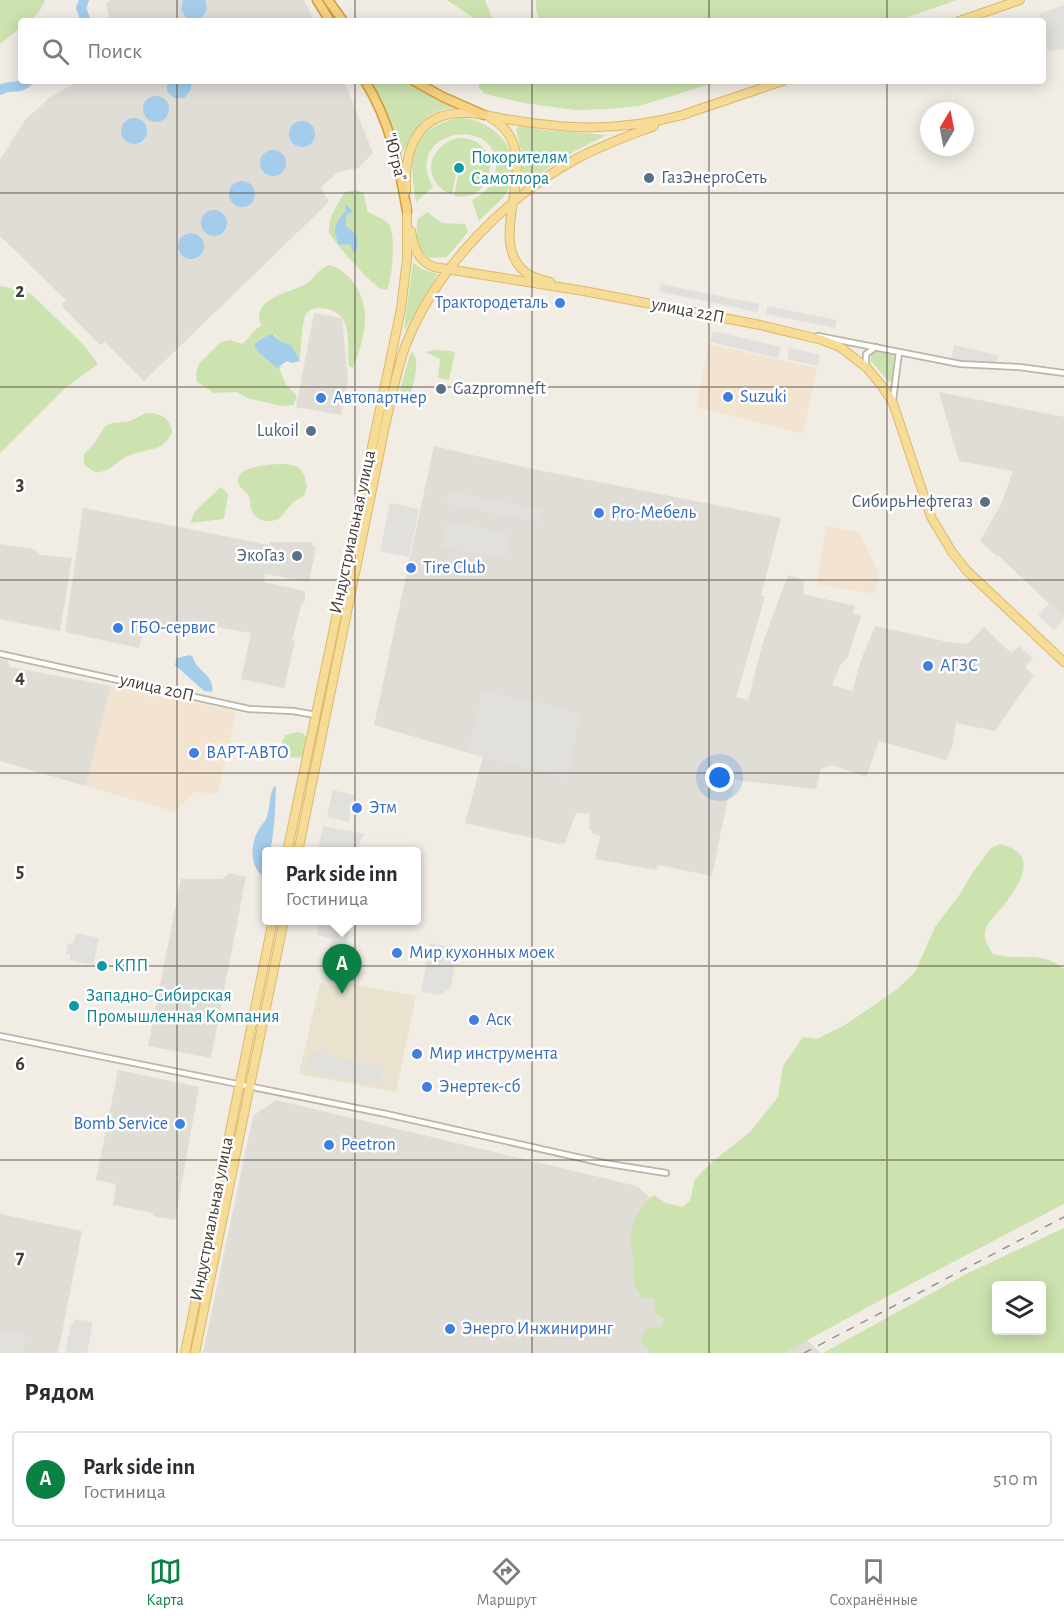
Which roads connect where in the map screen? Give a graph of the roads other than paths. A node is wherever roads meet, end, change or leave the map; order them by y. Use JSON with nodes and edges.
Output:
{"nodes":[{"id":1,"x":317,"y":0,"type":"edge"},
{"id":2,"x":328,"y":0,"type":"edge"},
{"id":3,"x":1020,"y":0,"type":"edge"},
{"id":4,"x":328,"y":18,"type":"edge"},
{"id":5,"x":341,"y":18,"type":"edge"},
{"id":6,"x":968,"y":18,"type":"edge"},
{"id":7,"x":367,"y":84,"type":"edge"},
{"id":8,"x":419,"y":84,"type":"edge"},
{"id":9,"x":774,"y":84,"type":"edge"},
{"id":10,"x":687,"y":114,"type":"junction"},
{"id":11,"x":484,"y":115,"type":"junction"},
{"id":12,"x":514,"y":200,"type":"junction"},
{"id":13,"x":407,"y":211,"type":"junction"},
{"id":14,"x":450,"y":270,"type":"junction"},
{"id":15,"x":584,"y":291,"type":"junction"},
{"id":16,"x":793,"y":332,"type":"junction"},
{"id":17,"x":878,"y":347,"type":"junction"},
{"id":18,"x":899,"y":352,"type":"junction"},
{"id":19,"x":866,"y":367,"type":"junction"},
{"id":20,"x":1064,"y":373,"type":"edge"},
{"id":21,"x":894,"y":383,"type":"junction"},
{"id":22,"x":881,"y":384,"type":"junction"},
{"id":23,"x":893,"y":403,"type":"junction"},
{"id":24,"x":0,"y":654,"type":"edge"},
{"id":25,"x":1064,"y":662,"type":"edge"},
{"id":26,"x":315,"y":715,"type":"junction"},
{"id":27,"x":289,"y":847,"type":"edge"},
{"id":28,"x":299,"y":847,"type":"edge"},
{"id":29,"x":272,"y":925,"type":"edge"},
{"id":30,"x":283,"y":925,"type":"edge"},
{"id":31,"x":0,"y":1036,"type":"edge"},
{"id":32,"x":239,"y":1085,"type":"junction"},
{"id":33,"x":250,"y":1087,"type":"junction"},
{"id":34,"x":666,"y":1173,"type":"dead end"},
{"id":35,"x":185,"y":1353,"type":"edge"},
{"id":36,"x":195,"y":1353,"type":"edge"}],
"edges":[{"from":1,"to":4,"type":"highway"},
{"from":2,"to":5,"type":"highway"},
{"from":3,"to":6,"type":"main road"},
{"from":7,"to":13,"type":"highway","name":"\"Югра\""},
{"from":8,"to":11,"type":"highway"},
{"from":9,"to":10,"type":"main road"},
{"from":10,"to":11,"type":"main road"},
{"from":10,"to":12,"type":"main road"},
{"from":11,"to":12,"type":"main road"},
{"from":11,"to":13,"type":"main road","name":"\"Югра\""},
{"from":12,"to":14,"type":"main road"},
{"from":12,"to":15,"type":"main road","name":"улица 22П"},
{"from":13,"to":14,"type":"main road"},
{"from":13,"to":26,"type":"main road","name":"Индустриальная улица"},
{"from":14,"to":15,"type":"main road","name":"улица 22П"},
{"from":14,"to":28,"type":"main road","name":"Индустриальная улица"},
{"from":15,"to":16,"type":"main road","name":"улица 22П"},
{"from":16,"to":17,"type":"street"},
{"from":16,"to":19,"type":"main road","name":"улица 22П"},
{"from":17,"to":18,"type":"street"},
{"from":17,"to":19,"type":"street"},
{"from":18,"to":20,"type":"street"},
{"from":18,"to":21,"type":"street"},
{"from":19,"to":22,"type":"main road"},
{"from":21,"to":22,"type":"street"},
{"from":21,"to":23,"type":"street"},
{"from":22,"to":23,"type":"main road"},
{"from":23,"to":25,"type":"main road"},
{"from":24,"to":26,"type":"street","name":"улица 20П"},
{"from":26,"to":27,"type":"main road","name":"Индустриальная улица"},
{"from":29,"to":32,"type":"main road","name":"Индустриальная улица"},
{"from":30,"to":33,"type":"main road","name":"Индустриальная улица"},
{"from":31,"to":32,"type":"street"},
{"from":32,"to":33,"type":"street"},
{"from":32,"to":35,"type":"main road","name":"Индустриальная улица"},
{"from":33,"to":34,"type":"street"},
{"from":33,"to":36,"type":"main road","name":"Индустриальная улица"}]}
